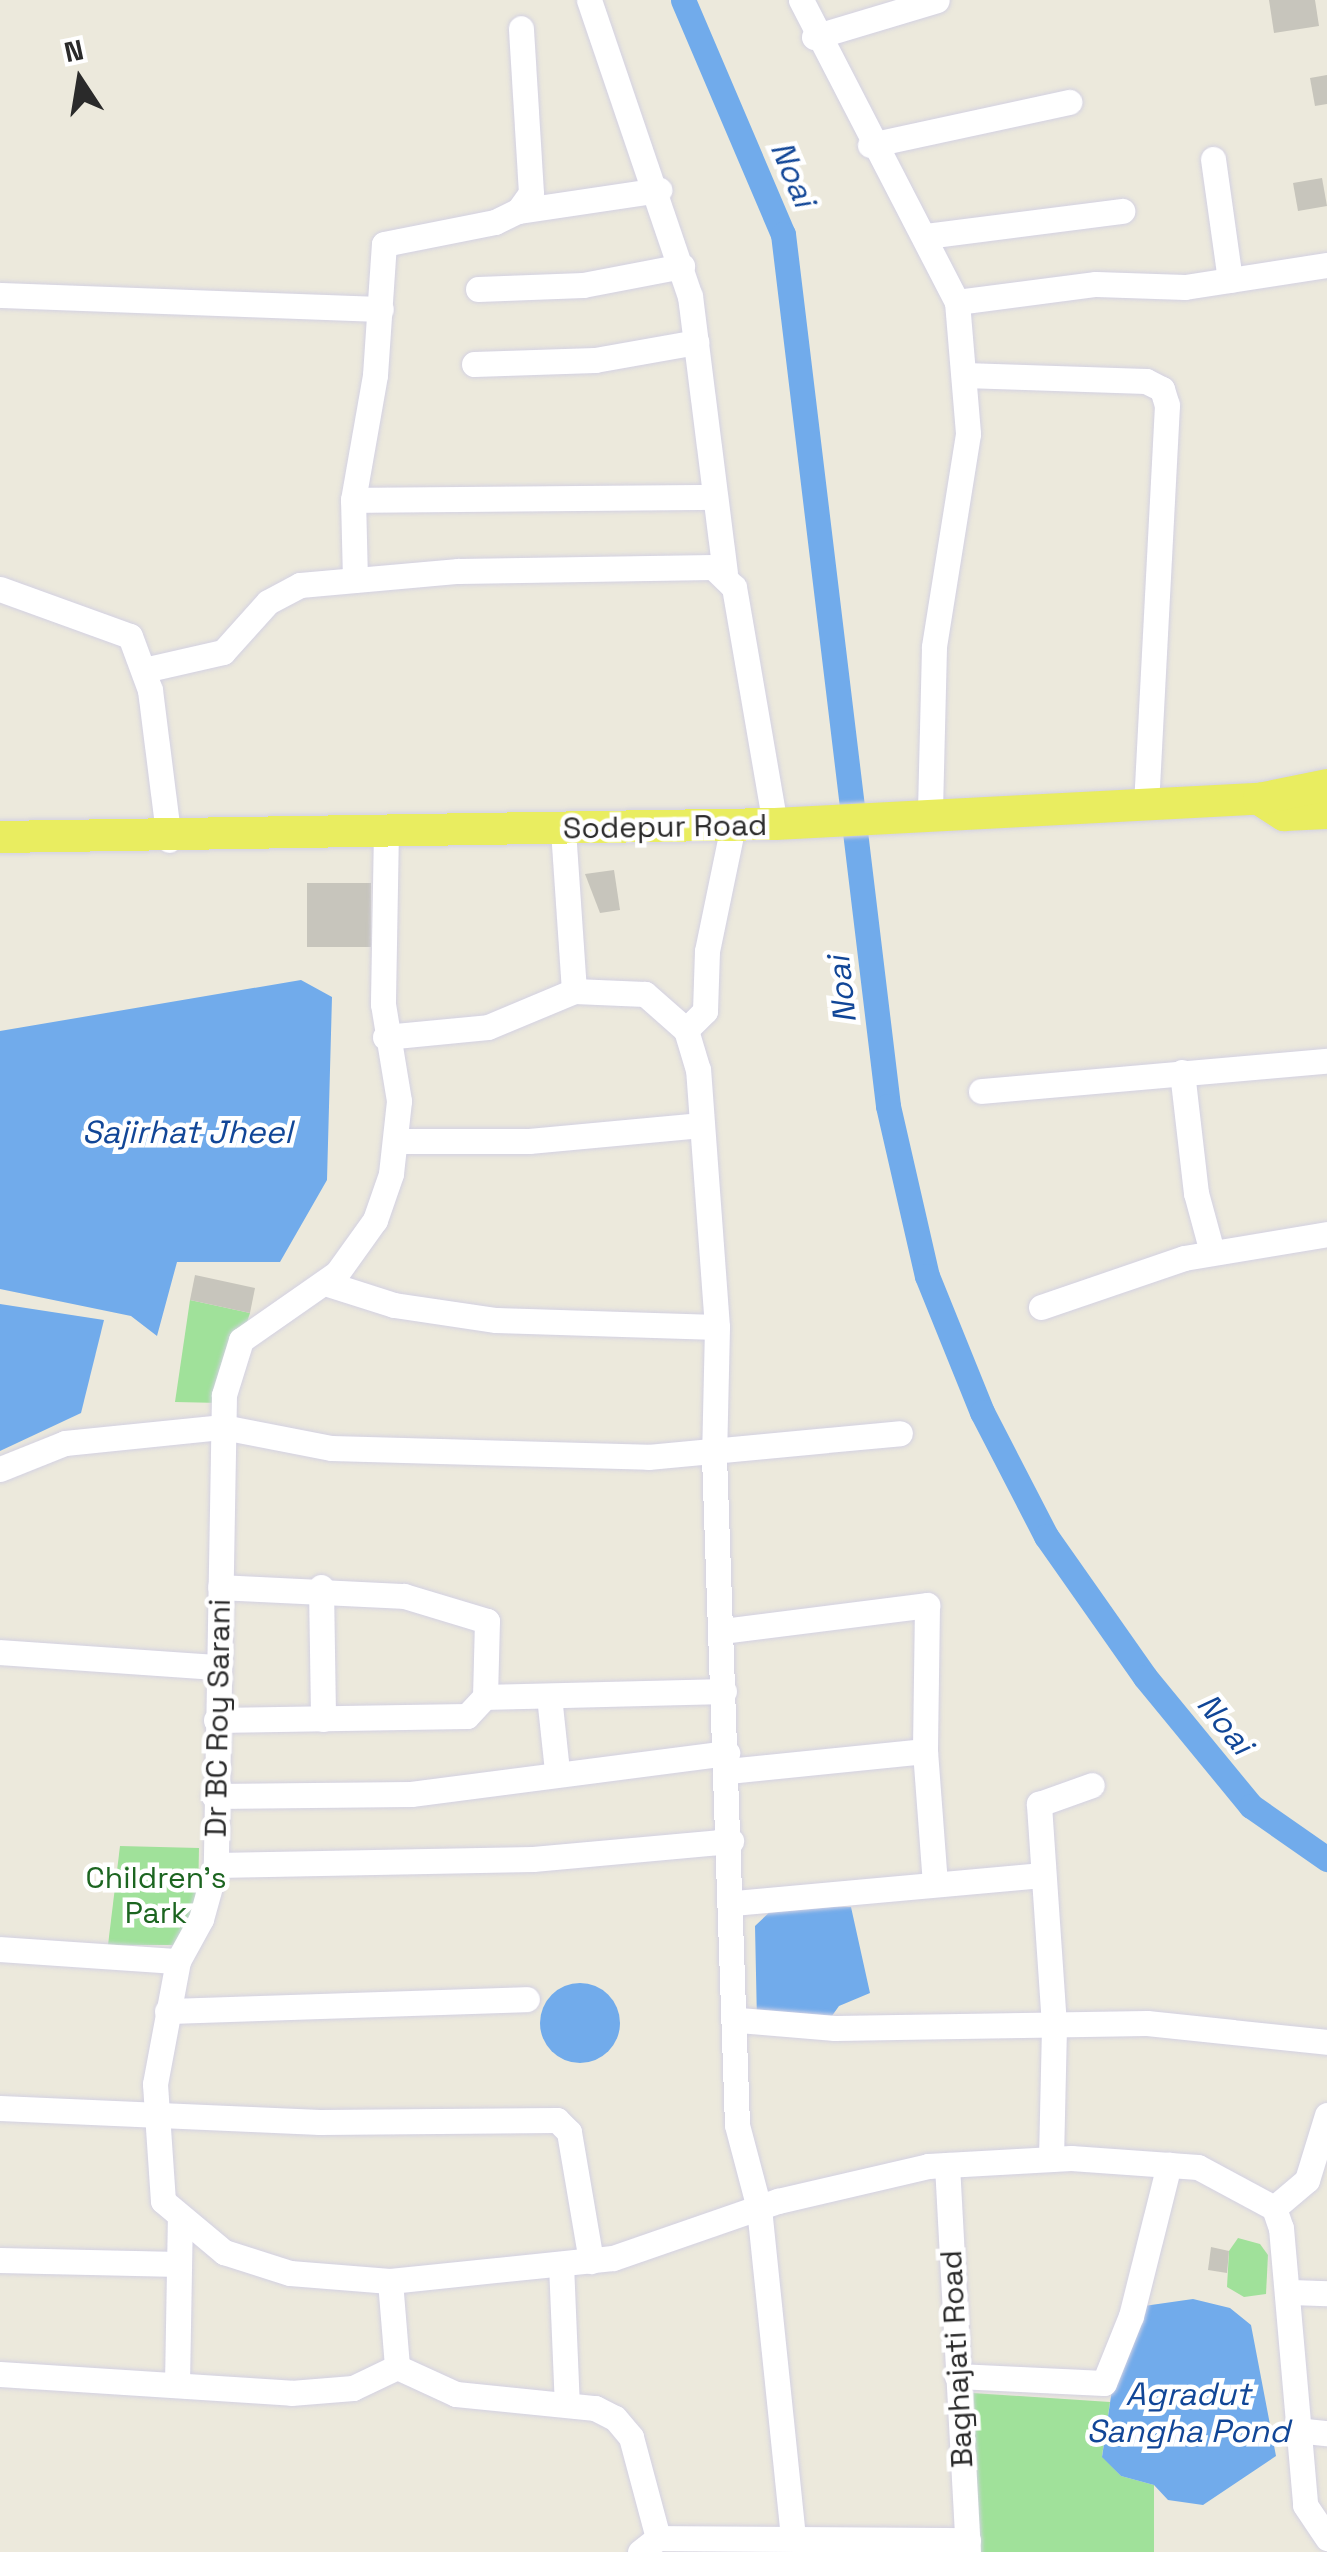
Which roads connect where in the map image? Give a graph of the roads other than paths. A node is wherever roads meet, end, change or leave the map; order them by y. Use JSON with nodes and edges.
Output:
{"nodes":[{"id":1,"x":590,"y":0,"type":"edge"},
{"id":2,"x":801,"y":0,"type":"edge"},
{"id":3,"x":938,"y":0,"type":"edge"},
{"id":4,"x":521,"y":28,"type":"dead end"},
{"id":5,"x":814,"y":36,"type":"junction"},
{"id":6,"x":1068,"y":102,"type":"dead end"},
{"id":7,"x":870,"y":145,"type":"junction"},
{"id":8,"x":1213,"y":159,"type":"dead end"},
{"id":9,"x":659,"y":190,"type":"junction"},
{"id":10,"x":518,"y":212,"type":"junction"},
{"id":11,"x":1122,"y":212,"type":"dead end"},
{"id":12,"x":926,"y":236,"type":"junction"},
{"id":13,"x":1327,"y":265,"type":"edge"},
{"id":14,"x":682,"y":266,"type":"junction"},
{"id":15,"x":1230,"y":280,"type":"junction"},
{"id":16,"x":478,"y":288,"type":"dead end"},
{"id":17,"x":0,"y":295,"type":"edge"},
{"id":18,"x":957,"y":302,"type":"junction"},
{"id":19,"x":381,"y":309,"type":"junction"},
{"id":20,"x":696,"y":342,"type":"junction"},
{"id":21,"x":474,"y":364,"type":"dead end"},
{"id":22,"x":964,"y":375,"type":"junction"},
{"id":23,"x":715,"y":497,"type":"junction"},
{"id":24,"x":353,"y":500,"type":"junction"},
{"id":25,"x":725,"y":573,"type":"junction"},
{"id":26,"x":356,"y":580,"type":"junction"},
{"id":27,"x":0,"y":589,"type":"edge"},
{"id":28,"x":144,"y":670,"type":"junction"},
{"id":29,"x":1327,"y":785,"type":"edge"},
{"id":30,"x":1259,"y":799,"type":"junction"},
{"id":31,"x":1146,"y":801,"type":"junction"},
{"id":32,"x":1327,"y":813,"type":"edge"},
{"id":33,"x":918,"y":814,"type":"junction"},
{"id":34,"x":791,"y":823,"type":"junction"},
{"id":35,"x":733,"y":826,"type":"junction"},
{"id":36,"x":386,"y":829,"type":"junction"},
{"id":37,"x":564,"y":829,"type":"junction"},
{"id":38,"x":0,"y":837,"type":"edge"},
{"id":39,"x":170,"y":840,"type":"junction"},
{"id":40,"x":574,"y":991,"type":"junction"},
{"id":41,"x":686,"y":1030,"type":"junction"},
{"id":42,"x":384,"y":1038,"type":"junction"},
{"id":43,"x":1327,"y":1061,"type":"edge"},
{"id":44,"x":1182,"y":1072,"type":"junction"},
{"id":45,"x":981,"y":1091,"type":"dead end"},
{"id":46,"x":701,"y":1125,"type":"junction"},
{"id":47,"x":395,"y":1141,"type":"junction"},
{"id":48,"x":1327,"y":1234,"type":"edge"},
{"id":49,"x":1212,"y":1252,"type":"junction"},
{"id":50,"x":325,"y":1283,"type":"junction"},
{"id":51,"x":1040,"y":1307,"type":"dead end"},
{"id":52,"x":717,"y":1327,"type":"junction"},
{"id":53,"x":223,"y":1426,"type":"junction"},
{"id":54,"x":900,"y":1433,"type":"dead end"},
{"id":55,"x":714,"y":1456,"type":"junction"},
{"id":56,"x":0,"y":1469,"type":"edge"},
{"id":57,"x":320,"y":1586,"type":"junction"},
{"id":58,"x":220,"y":1587,"type":"junction"},
{"id":59,"x":722,"y":1630,"type":"junction"},
{"id":60,"x":0,"y":1652,"type":"edge"},
{"id":61,"x":217,"y":1667,"type":"junction"},
{"id":62,"x":724,"y":1691,"type":"junction"},
{"id":63,"x":549,"y":1696,"type":"junction"},
{"id":64,"x":486,"y":1697,"type":"junction"},
{"id":65,"x":323,"y":1719,"type":"junction"},
{"id":66,"x":216,"y":1720,"type":"junction"},
{"id":67,"x":925,"y":1751,"type":"junction"},
{"id":68,"x":728,"y":1762,"type":"junction"},
{"id":69,"x":556,"y":1772,"type":"junction"},
{"id":70,"x":1092,"y":1784,"type":"dead end"},
{"id":71,"x":214,"y":1796,"type":"junction"},
{"id":72,"x":731,"y":1841,"type":"junction"},
{"id":73,"x":216,"y":1865,"type":"junction"},
{"id":74,"x":1041,"y":1875,"type":"junction"},
{"id":75,"x":935,"y":1884,"type":"junction"},
{"id":76,"x":734,"y":1903,"type":"junction"},
{"id":77,"x":0,"y":1949,"type":"edge"},
{"id":78,"x":178,"y":1961,"type":"junction"},
{"id":79,"x":527,"y":1999,"type":"dead end"},
{"id":80,"x":167,"y":2011,"type":"junction"},
{"id":81,"x":738,"y":2020,"type":"junction"},
{"id":82,"x":1054,"y":2025,"type":"junction"},
{"id":83,"x":1327,"y":2042,"type":"edge"},
{"id":84,"x":0,"y":2108,"type":"edge"},
{"id":85,"x":1327,"y":2116,"type":"edge"},
{"id":86,"x":154,"y":2118,"type":"junction"},
{"id":87,"x":1051,"y":2159,"type":"junction"},
{"id":88,"x":947,"y":2165,"type":"junction"},
{"id":89,"x":1168,"y":2165,"type":"junction"},
{"id":90,"x":1317,"y":2180,"type":"edge"},
{"id":91,"x":759,"y":2208,"type":"junction"},
{"id":92,"x":1274,"y":2208,"type":"junction"},
{"id":93,"x":180,"y":2220,"type":"junction"},
{"id":94,"x":0,"y":2260,"type":"edge"},
{"id":95,"x":591,"y":2261,"type":"junction"},
{"id":96,"x":179,"y":2264,"type":"junction"},
{"id":97,"x":561,"y":2264,"type":"junction"},
{"id":98,"x":390,"y":2281,"type":"junction"},
{"id":99,"x":1291,"y":2292,"type":"junction"},
{"id":100,"x":1327,"y":2293,"type":"edge"},
{"id":101,"x":397,"y":2367,"type":"junction"},
{"id":102,"x":0,"y":2374,"type":"edge"},
{"id":103,"x":958,"y":2376,"type":"junction"},
{"id":104,"x":177,"y":2384,"type":"junction"},
{"id":105,"x":568,"y":2405,"type":"junction"},
{"id":106,"x":1296,"y":2430,"type":"junction"},
{"id":107,"x":1327,"y":2433,"type":"edge"},
{"id":108,"x":794,"y":2536,"type":"junction"},
{"id":109,"x":1327,"y":2538,"type":"edge"},
{"id":110,"x":649,"y":2545,"type":"edge"},
{"id":111,"x":968,"y":2546,"type":"edge"}],
"edges":[{"from":1,"to":9,"type":"street"},
{"from":2,"to":5,"type":"street"},
{"from":3,"to":5,"type":"street"},
{"from":4,"to":10,"type":"street"},
{"from":5,"to":7,"type":"street"},
{"from":6,"to":7,"type":"street"},
{"from":7,"to":12,"type":"street"},
{"from":8,"to":15,"type":"street"},
{"from":9,"to":10,"type":"street"},
{"from":9,"to":14,"type":"street"},
{"from":10,"to":19,"type":"street"},
{"from":11,"to":12,"type":"street"},
{"from":12,"to":18,"type":"street"},
{"from":13,"to":15,"type":"street"},
{"from":14,"to":16,"type":"street"},
{"from":14,"to":20,"type":"street"},
{"from":15,"to":18,"type":"street"},
{"from":17,"to":19,"type":"street"},
{"from":18,"to":22,"type":"street"},
{"from":19,"to":24,"type":"street"},
{"from":20,"to":21,"type":"street"},
{"from":20,"to":23,"type":"street"},
{"from":22,"to":31,"type":"street"},
{"from":22,"to":33,"type":"street"},
{"from":23,"to":24,"type":"street"},
{"from":23,"to":25,"type":"street"},
{"from":24,"to":26,"type":"street"},
{"from":25,"to":26,"type":"street"},
{"from":25,"to":34,"type":"street"},
{"from":26,"to":28,"type":"street"},
{"from":27,"to":28,"type":"street"},
{"from":28,"to":39,"type":"street"},
{"from":29,"to":30,"type":"main road","name":"Sodepur Road"},
{"from":30,"to":31,"type":"main road","name":"Sodepur Road"},
{"from":30,"to":32,"type":"main road"},
{"from":31,"to":33,"type":"main road","name":"Sodepur Road"},
{"from":33,"to":34,"type":"main road","name":"Sodepur Road"},
{"from":34,"to":35,"type":"main road","name":"Sodepur Road"},
{"from":35,"to":37,"type":"main road","name":"Sodepur Road"},
{"from":35,"to":41,"type":"street"},
{"from":36,"to":37,"type":"main road","name":"Sodepur Road"},
{"from":36,"to":39,"type":"main road","name":"Sodepur Road"},
{"from":36,"to":42,"type":"street","name":"Dr BC Roy Sarani"},
{"from":37,"to":40,"type":"street"},
{"from":38,"to":39,"type":"main road","name":"Sodepur Road"},
{"from":40,"to":41,"type":"street"},
{"from":40,"to":42,"type":"street"},
{"from":41,"to":46,"type":"street"},
{"from":42,"to":47,"type":"street","name":"Dr BC Roy Sarani"},
{"from":43,"to":44,"type":"street"},
{"from":44,"to":45,"type":"street"},
{"from":44,"to":49,"type":"street"},
{"from":46,"to":47,"type":"street"},
{"from":46,"to":52,"type":"street"},
{"from":47,"to":50,"type":"street","name":"Dr BC Roy Sarani"},
{"from":48,"to":49,"type":"street"},
{"from":49,"to":51,"type":"street"},
{"from":50,"to":52,"type":"street"},
{"from":50,"to":53,"type":"street","name":"Dr BC Roy Sarani"},
{"from":52,"to":55,"type":"street"},
{"from":53,"to":55,"type":"street"},
{"from":53,"to":56,"type":"street"},
{"from":53,"to":58,"type":"street","name":"Dr BC Roy Sarani"},
{"from":54,"to":55,"type":"street"},
{"from":55,"to":59,"type":"street"},
{"from":57,"to":58,"type":"street"},
{"from":57,"to":64,"type":"street"},
{"from":57,"to":65,"type":"street"},
{"from":58,"to":61,"type":"street","name":"Dr BC Roy Sarani"},
{"from":59,"to":62,"type":"street"},
{"from":59,"to":67,"type":"street"},
{"from":60,"to":61,"type":"street"},
{"from":61,"to":66,"type":"street","name":"Dr BC Roy Sarani"},
{"from":62,"to":63,"type":"street"},
{"from":62,"to":68,"type":"street"},
{"from":63,"to":64,"type":"street"},
{"from":63,"to":69,"type":"street"},
{"from":64,"to":65,"type":"street"},
{"from":65,"to":66,"type":"street"},
{"from":66,"to":71,"type":"street","name":"Dr BC Roy Sarani"},
{"from":67,"to":68,"type":"street"},
{"from":67,"to":75,"type":"street"},
{"from":68,"to":69,"type":"street"},
{"from":68,"to":72,"type":"street"},
{"from":69,"to":71,"type":"street"},
{"from":70,"to":74,"type":"street"},
{"from":71,"to":73,"type":"street","name":"Dr BC Roy Sarani"},
{"from":72,"to":73,"type":"street"},
{"from":72,"to":76,"type":"street"},
{"from":73,"to":78,"type":"street","name":"Dr BC Roy Sarani"},
{"from":74,"to":75,"type":"street"},
{"from":74,"to":82,"type":"street"},
{"from":75,"to":76,"type":"street"},
{"from":76,"to":81,"type":"street"},
{"from":77,"to":78,"type":"street"},
{"from":78,"to":80,"type":"street","name":"Dr BC Roy Sarani"},
{"from":79,"to":80,"type":"street"},
{"from":80,"to":86,"type":"street","name":"Dr BC Roy Sarani"},
{"from":81,"to":82,"type":"street"},
{"from":81,"to":91,"type":"street"},
{"from":82,"to":83,"type":"street"},
{"from":82,"to":87,"type":"street"},
{"from":84,"to":86,"type":"street"},
{"from":85,"to":90,"type":"street"},
{"from":86,"to":93,"type":"street","name":"Dr BC Roy Sarani"},
{"from":86,"to":95,"type":"street"},
{"from":87,"to":88,"type":"street","name":"Dr BC Roy Sarani"},
{"from":87,"to":89,"type":"street","name":"Dr BC Roy Sarani"},
{"from":88,"to":91,"type":"street","name":"Dr BC Roy Sarani"},
{"from":88,"to":103,"type":"street","name":"Baghajati Road"},
{"from":89,"to":92,"type":"street","name":"Dr BC Roy Sarani"},
{"from":89,"to":103,"type":"street"},
{"from":90,"to":92,"type":"street"},
{"from":91,"to":95,"type":"street","name":"Dr BC Roy Sarani"},
{"from":91,"to":108,"type":"street"},
{"from":92,"to":99,"type":"street"},
{"from":93,"to":96,"type":"street"},
{"from":93,"to":98,"type":"street","name":"Dr BC Roy Sarani"},
{"from":94,"to":96,"type":"street"},
{"from":95,"to":97,"type":"street","name":"Dr BC Roy Sarani"},
{"from":96,"to":104,"type":"street"},
{"from":97,"to":98,"type":"street","name":"Dr BC Roy Sarani"},
{"from":97,"to":105,"type":"street"},
{"from":98,"to":101,"type":"street"},
{"from":99,"to":100,"type":"street"},
{"from":99,"to":106,"type":"street"},
{"from":101,"to":104,"type":"street"},
{"from":101,"to":105,"type":"street"},
{"from":102,"to":104,"type":"street"},
{"from":103,"to":111,"type":"street","name":"Baghajati Road"},
{"from":105,"to":110,"type":"street"},
{"from":106,"to":107,"type":"street"},
{"from":106,"to":109,"type":"street"},
{"from":108,"to":110,"type":"street"},
{"from":108,"to":111,"type":"street"}]}
